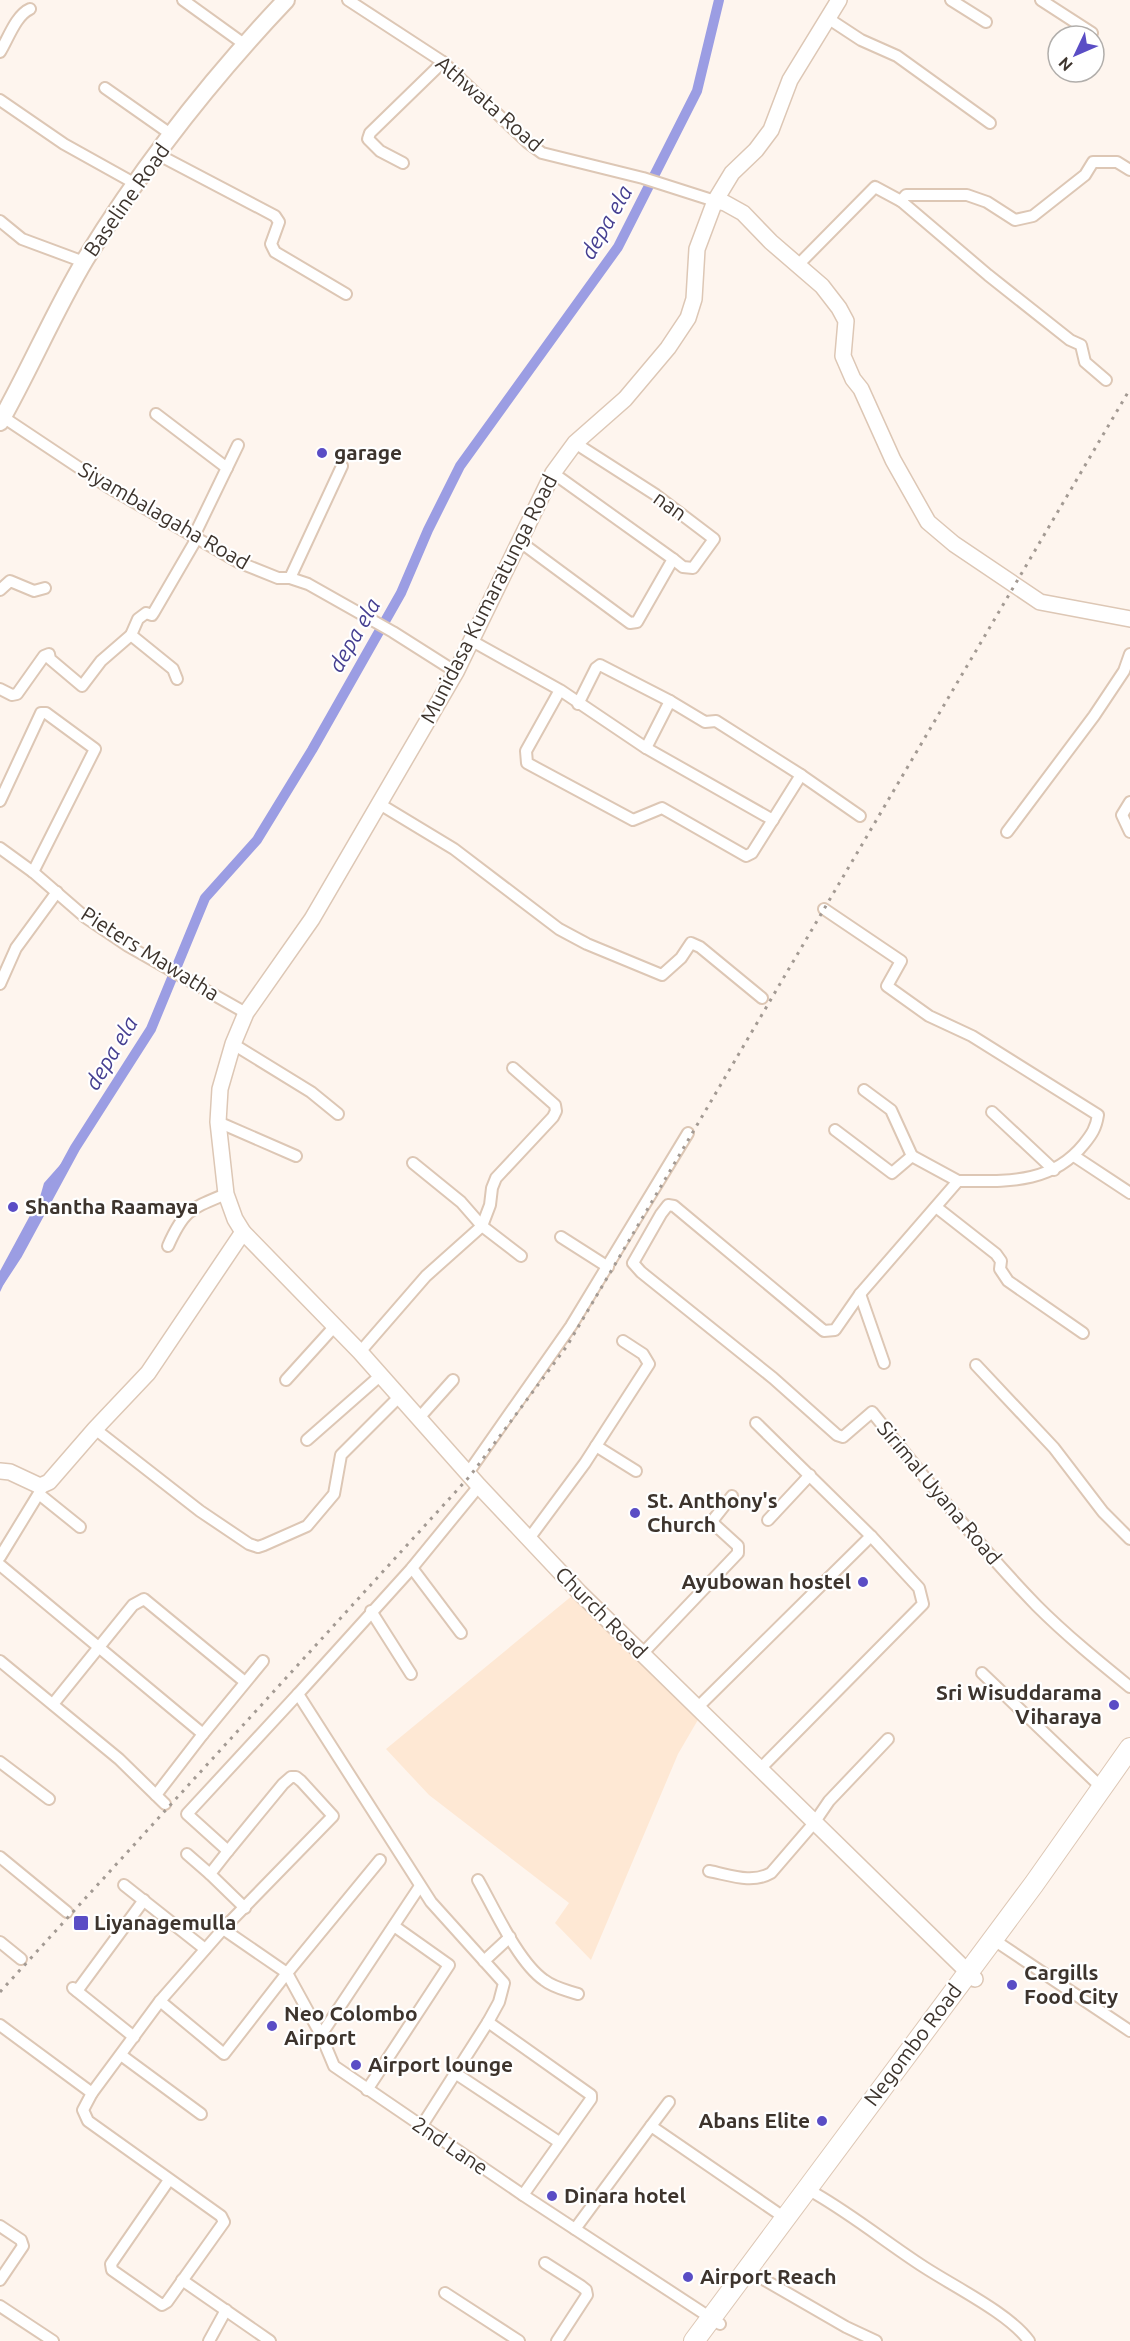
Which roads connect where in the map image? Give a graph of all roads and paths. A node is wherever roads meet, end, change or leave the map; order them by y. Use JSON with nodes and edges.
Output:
{"nodes":[{"id":1,"x":183,"y":0,"type":"edge"},
{"id":2,"x":286,"y":0,"type":"edge"},
{"id":3,"x":348,"y":0,"type":"edge"},
{"id":4,"x":839,"y":0,"type":"edge"},
{"id":5,"x":951,"y":0,"type":"edge"},
{"id":6,"x":1041,"y":0,"type":"edge"},
{"id":7,"x":30,"y":9,"type":"dead end"},
{"id":8,"x":829,"y":19,"type":"junction"},
{"id":9,"x":986,"y":22,"type":"dead end"},
{"id":10,"x":1078,"y":24,"type":"edge"},
{"id":11,"x":244,"y":44,"type":"junction"},
{"id":12,"x":0,"y":52,"type":"edge"},
{"id":13,"x":443,"y":62,"type":"junction"},
{"id":14,"x":105,"y":88,"type":"dead end"},
{"id":15,"x":0,"y":100,"type":"edge"},
{"id":16,"x":990,"y":123,"type":"dead end"},
{"id":17,"x":172,"y":135,"type":"junction"},
{"id":18,"x":157,"y":154,"type":"junction"},
{"id":19,"x":403,"y":163,"type":"dead end"},
{"id":20,"x":1130,"y":170,"type":"edge"},
{"id":21,"x":134,"y":183,"type":"junction"},
{"id":22,"x":715,"y":201,"type":"junction"},
{"id":23,"x":901,"y":201,"type":"junction"},
{"id":24,"x":0,"y":221,"type":"edge"},
{"id":25,"x":84,"y":262,"type":"junction"},
{"id":26,"x":798,"y":266,"type":"junction"},
{"id":27,"x":346,"y":294,"type":"dead end"},
{"id":28,"x":1106,"y":380,"type":"dead end"},
{"id":29,"x":2,"y":414,"type":"edge"},
{"id":30,"x":156,"y":414,"type":"dead end"},
{"id":31,"x":575,"y":443,"type":"junction"},
{"id":32,"x":238,"y":445,"type":"dead end"},
{"id":33,"x":342,"y":466,"type":"dead end"},
{"id":34,"x":227,"y":468,"type":"junction"},
{"id":35,"x":553,"y":473,"type":"junction"},
{"id":36,"x":196,"y":537,"type":"junction"},
{"id":37,"x":519,"y":542,"type":"junction"},
{"id":38,"x":673,"y":559,"type":"junction"},
{"id":39,"x":290,"y":578,"type":"junction"},
{"id":40,"x":45,"y":588,"type":"dead end"},
{"id":41,"x":0,"y":590,"type":"edge"},
{"id":42,"x":1130,"y":619,"type":"edge"},
{"id":43,"x":131,"y":635,"type":"junction"},
{"id":44,"x":472,"y":641,"type":"junction"},
{"id":45,"x":1130,"y":654,"type":"edge"},
{"id":46,"x":456,"y":672,"type":"junction"},
{"id":47,"x":177,"y":679,"type":"dead end"},
{"id":48,"x":0,"y":689,"type":"edge"},
{"id":49,"x":560,"y":690,"type":"junction"},
{"id":50,"x":670,"y":701,"type":"junction"},
{"id":51,"x":578,"y":704,"type":"junction"},
{"id":52,"x":646,"y":748,"type":"junction"},
{"id":53,"x":801,"y":775,"type":"junction"},
{"id":54,"x":0,"y":801,"type":"edge"},
{"id":55,"x":1130,"y":802,"type":"edge"},
{"id":56,"x":378,"y":803,"type":"junction"},
{"id":57,"x":861,"y":816,"type":"dead end"},
{"id":58,"x":773,"y":820,"type":"junction"},
{"id":59,"x":1007,"y":832,"type":"dead end"},
{"id":60,"x":1130,"y":832,"type":"edge"},
{"id":61,"x":0,"y":848,"type":"edge"},
{"id":62,"x":33,"y":872,"type":"junction"},
{"id":63,"x":57,"y":892,"type":"junction"},
{"id":64,"x":824,"y":909,"type":"dead end"},
{"id":65,"x":0,"y":984,"type":"edge"},
{"id":66,"x":762,"y":998,"type":"dead end"},
{"id":67,"x":246,"y":1013,"type":"junction"},
{"id":68,"x":232,"y":1044,"type":"junction"},
{"id":69,"x":513,"y":1068,"type":"dead end"},
{"id":70,"x":864,"y":1090,"type":"dead end"},
{"id":71,"x":992,"y":1112,"type":"dead end"},
{"id":72,"x":338,"y":1114,"type":"dead end"},
{"id":73,"x":218,"y":1122,"type":"junction"},
{"id":74,"x":835,"y":1130,"type":"dead end"},
{"id":75,"x":688,"y":1133,"type":"dead end"},
{"id":76,"x":296,"y":1156,"type":"dead end"},
{"id":77,"x":912,"y":1156,"type":"junction"},
{"id":78,"x":1074,"y":1156,"type":"junction"},
{"id":79,"x":412,"y":1163,"type":"dead end"},
{"id":80,"x":1054,"y":1170,"type":"junction"},
{"id":81,"x":958,"y":1181,"type":"junction"},
{"id":82,"x":1130,"y":1193,"type":"edge"},
{"id":83,"x":226,"y":1194,"type":"junction"},
{"id":84,"x":936,"y":1207,"type":"junction"},
{"id":85,"x":482,"y":1226,"type":"junction"},
{"id":86,"x":243,"y":1232,"type":"junction"},
{"id":87,"x":561,"y":1237,"type":"dead end"},
{"id":88,"x":168,"y":1246,"type":"dead end"},
{"id":89,"x":521,"y":1256,"type":"dead end"},
{"id":90,"x":608,"y":1268,"type":"junction"},
{"id":91,"x":860,"y":1294,"type":"junction"},
{"id":92,"x":334,"y":1327,"type":"junction"},
{"id":93,"x":1083,"y":1333,"type":"dead end"},
{"id":94,"x":622,"y":1341,"type":"dead end"},
{"id":95,"x":360,"y":1352,"type":"junction"},
{"id":96,"x":884,"y":1363,"type":"dead end"},
{"id":97,"x":976,"y":1365,"type":"dead end"},
{"id":98,"x":381,"y":1375,"type":"junction"},
{"id":99,"x":286,"y":1380,"type":"dead end"},
{"id":100,"x":453,"y":1380,"type":"dead end"},
{"id":101,"x":399,"y":1396,"type":"junction"},
{"id":102,"x":419,"y":1418,"type":"junction"},
{"id":103,"x":756,"y":1423,"type":"dead end"},
{"id":104,"x":95,"y":1429,"type":"junction"},
{"id":105,"x":307,"y":1440,"type":"dead end"},
{"id":106,"x":596,"y":1446,"type":"junction"},
{"id":107,"x":0,"y":1471,"type":"edge"},
{"id":108,"x":636,"y":1471,"type":"dead end"},
{"id":109,"x":468,"y":1473,"type":"junction"},
{"id":110,"x":810,"y":1475,"type":"junction"},
{"id":111,"x":479,"y":1486,"type":"junction"},
{"id":112,"x":41,"y":1489,"type":"junction"},
{"id":113,"x":732,"y":1496,"type":"dead end"},
{"id":114,"x":768,"y":1520,"type":"dead end"},
{"id":115,"x":80,"y":1527,"type":"dead end"},
{"id":116,"x":871,"y":1536,"type":"junction"},
{"id":117,"x":1130,"y":1539,"type":"edge"},
{"id":118,"x":528,"y":1540,"type":"junction"},
{"id":119,"x":0,"y":1557,"type":"edge"},
{"id":120,"x":0,"y":1565,"type":"edge"},
{"id":121,"x":412,"y":1568,"type":"junction"},
{"id":122,"x":372,"y":1611,"type":"junction"},
{"id":123,"x":460,"y":1633,"type":"dead end"},
{"id":124,"x":100,"y":1648,"type":"junction"},
{"id":125,"x":642,"y":1654,"type":"junction"},
{"id":126,"x":0,"y":1661,"type":"edge"},
{"id":127,"x":263,"y":1662,"type":"dead end"},
{"id":128,"x":982,"y":1673,"type":"dead end"},
{"id":129,"x":411,"y":1674,"type":"dead end"},
{"id":130,"x":245,"y":1682,"type":"junction"},
{"id":131,"x":1130,"y":1687,"type":"edge"},
{"id":132,"x":298,"y":1694,"type":"junction"},
{"id":133,"x":53,"y":1704,"type":"junction"},
{"id":134,"x":698,"y":1707,"type":"junction"},
{"id":135,"x":203,"y":1734,"type":"junction"},
{"id":136,"x":888,"y":1739,"type":"dead end"},
{"id":137,"x":1130,"y":1748,"type":"edge"},
{"id":138,"x":0,"y":1762,"type":"edge"},
{"id":139,"x":1130,"y":1767,"type":"edge"},
{"id":140,"x":759,"y":1770,"type":"junction"},
{"id":141,"x":1101,"y":1787,"type":"junction"},
{"id":142,"x":156,"y":1795,"type":"junction"},
{"id":143,"x":49,"y":1799,"type":"dead end"},
{"id":144,"x":165,"y":1804,"type":"dead end"},
{"id":145,"x":814,"y":1823,"type":"junction"},
{"id":146,"x":228,"y":1851,"type":"junction"},
{"id":147,"x":187,"y":1854,"type":"dead end"},
{"id":148,"x":0,"y":1857,"type":"edge"},
{"id":149,"x":380,"y":1860,"type":"dead end"},
{"id":150,"x":709,"y":1871,"type":"dead end"},
{"id":151,"x":210,"y":1874,"type":"junction"},
{"id":152,"x":478,"y":1880,"type":"dead end"},
{"id":153,"x":124,"y":1885,"type":"dead end"},
{"id":154,"x":420,"y":1886,"type":"junction"},
{"id":155,"x":144,"y":1900,"type":"junction"},
{"id":156,"x":245,"y":1908,"type":"junction"},
{"id":157,"x":67,"y":1912,"type":"dead end"},
{"id":158,"x":394,"y":1926,"type":"junction"},
{"id":159,"x":223,"y":1929,"type":"junction"},
{"id":160,"x":510,"y":1937,"type":"junction"},
{"id":161,"x":0,"y":1942,"type":"edge"},
{"id":162,"x":1000,"y":1944,"type":"junction"},
{"id":163,"x":205,"y":1949,"type":"junction"},
{"id":164,"x":21,"y":1959,"type":"dead end"},
{"id":165,"x":484,"y":1961,"type":"junction"},
{"id":166,"x":287,"y":1973,"type":"junction"},
{"id":167,"x":972,"y":1976,"type":"junction"},
{"id":168,"x":578,"y":1994,"type":"dead end"},
{"id":169,"x":160,"y":2001,"type":"junction"},
{"id":170,"x":488,"y":2022,"type":"junction"},
{"id":171,"x":0,"y":2025,"type":"edge"},
{"id":172,"x":1130,"y":2031,"type":"edge"},
{"id":173,"x":321,"y":2035,"type":"junction"},
{"id":174,"x":134,"y":2037,"type":"junction"},
{"id":175,"x":121,"y":2055,"type":"junction"},
{"id":176,"x":455,"y":2073,"type":"junction"},
{"id":177,"x":368,"y":2090,"type":"junction"},
{"id":178,"x":92,"y":2093,"type":"junction"},
{"id":179,"x":669,"y":2102,"type":"dead end"},
{"id":180,"x":201,"y":2114,"type":"dead end"},
{"id":181,"x":651,"y":2126,"type":"junction"},
{"id":182,"x":421,"y":2127,"type":"junction"},
{"id":183,"x":559,"y":2142,"type":"junction"},
{"id":184,"x":169,"y":2180,"type":"junction"},
{"id":185,"x":816,"y":2194,"type":"junction"},
{"id":186,"x":523,"y":2195,"type":"junction"},
{"id":187,"x":785,"y":2218,"type":"junction"},
{"id":188,"x":0,"y":2226,"type":"edge"},
{"id":189,"x":575,"y":2229,"type":"junction"},
{"id":190,"x":545,"y":2263,"type":"dead end"},
{"id":191,"x":756,"y":2275,"type":"junction"},
{"id":192,"x":0,"y":2280,"type":"edge"},
{"id":193,"x":182,"y":2280,"type":"junction"},
{"id":194,"x":445,"y":2293,"type":"dead end"},
{"id":195,"x":0,"y":2306,"type":"edge"},
{"id":196,"x":226,"y":2310,"type":"junction"},
{"id":197,"x":716,"y":2321,"type":"junction"},
{"id":198,"x":53,"y":2341,"type":"edge"},
{"id":199,"x":208,"y":2341,"type":"edge"},
{"id":200,"x":270,"y":2341,"type":"edge"},
{"id":201,"x":519,"y":2341,"type":"edge"},
{"id":202,"x":557,"y":2341,"type":"edge"},
{"id":203,"x":694,"y":2341,"type":"edge"},
{"id":204,"x":708,"y":2341,"type":"edge"},
{"id":205,"x":876,"y":2341,"type":"edge"},
{"id":206,"x":1029,"y":2341,"type":"edge"}],
"edges":[{"from":1,"to":11,"type":"street"},
{"from":2,"to":11,"type":"main road","name":"Baseline Road"},
{"from":3,"to":13,"type":"street","name":"Athwata Road"},
{"from":4,"to":8,"type":"street","name":"Munidasa Kumaratunga Road"},
{"from":5,"to":9,"type":"street"},
{"from":6,"to":10,"type":"street"},
{"from":7,"to":12,"type":"street"},
{"from":8,"to":16,"type":"street"},
{"from":8,"to":22,"type":"street","name":"Munidasa Kumaratunga Road"},
{"from":11,"to":17,"type":"main road","name":"Baseline Road"},
{"from":13,"to":19,"type":"street"},
{"from":13,"to":22,"type":"street","name":"Athwata Road"},
{"from":14,"to":17,"type":"street"},
{"from":15,"to":21,"type":"street"},
{"from":17,"to":18,"type":"main road","name":"Baseline Road"},
{"from":18,"to":21,"type":"main road","name":"Baseline Road"},
{"from":18,"to":27,"type":"street"},
{"from":20,"to":23,"type":"street"},
{"from":21,"to":25,"type":"main road","name":"Baseline Road"},
{"from":22,"to":26,"type":"street"},
{"from":22,"to":31,"type":"street","name":"Munidasa Kumaratunga Road"},
{"from":23,"to":26,"type":"street"},
{"from":23,"to":28,"type":"street"},
{"from":24,"to":25,"type":"street"},
{"from":25,"to":29,"type":"main road","name":"Baseline Road"},
{"from":26,"to":42,"type":"street"},
{"from":29,"to":36,"type":"street","name":"Siyambalagaha Road"},
{"from":30,"to":34,"type":"street"},
{"from":31,"to":35,"type":"street","name":"Munidasa Kumaratunga Road"},
{"from":31,"to":38,"type":"street","name":"nan"},
{"from":32,"to":34,"type":"street"},
{"from":33,"to":39,"type":"street"},
{"from":34,"to":36,"type":"street"},
{"from":35,"to":37,"type":"street","name":"Munidasa Kumaratunga Road"},
{"from":35,"to":38,"type":"street"},
{"from":36,"to":39,"type":"street","name":"Siyambalagaha Road"},
{"from":36,"to":43,"type":"street"},
{"from":37,"to":38,"type":"street"},
{"from":37,"to":44,"type":"street","name":"Munidasa Kumaratunga Road"},
{"from":39,"to":46,"type":"street","name":"Siyambalagaha Road"},
{"from":40,"to":41,"type":"street"},
{"from":43,"to":47,"type":"street"},
{"from":43,"to":48,"type":"street"},
{"from":44,"to":46,"type":"street","name":"Munidasa Kumaratunga Road"},
{"from":44,"to":49,"type":"street"},
{"from":45,"to":59,"type":"street"},
{"from":46,"to":56,"type":"street","name":"Munidasa Kumaratunga Road"},
{"from":49,"to":51,"type":"street"},
{"from":49,"to":58,"type":"street"},
{"from":50,"to":51,"type":"street"},
{"from":50,"to":52,"type":"street"},
{"from":50,"to":53,"type":"street"},
{"from":51,"to":52,"type":"street"},
{"from":52,"to":58,"type":"street"},
{"from":53,"to":57,"type":"street"},
{"from":53,"to":58,"type":"street"},
{"from":54,"to":62,"type":"street"},
{"from":55,"to":60,"type":"street"},
{"from":56,"to":66,"type":"street"},
{"from":56,"to":67,"type":"street","name":"Munidasa Kumaratunga Road"},
{"from":61,"to":62,"type":"street","name":"Pieters Mawatha"},
{"from":62,"to":63,"type":"street","name":"Pieters Mawatha"},
{"from":63,"to":65,"type":"street"},
{"from":63,"to":67,"type":"street","name":"Pieters Mawatha"},
{"from":64,"to":78,"type":"street"},
{"from":67,"to":68,"type":"street","name":"Munidasa Kumaratunga Road"},
{"from":68,"to":72,"type":"street"},
{"from":68,"to":73,"type":"street","name":"Munidasa Kumaratunga Road"},
{"from":69,"to":85,"type":"street"},
{"from":70,"to":77,"type":"street"},
{"from":71,"to":80,"type":"street"},
{"from":73,"to":76,"type":"street"},
{"from":73,"to":83,"type":"street","name":"Munidasa Kumaratunga Road"},
{"from":74,"to":77,"type":"street"},
{"from":75,"to":90,"type":"street"},
{"from":77,"to":81,"type":"street"},
{"from":78,"to":80,"type":"street"},
{"from":78,"to":82,"type":"street"},
{"from":79,"to":85,"type":"street"},
{"from":80,"to":81,"type":"street"},
{"from":81,"to":84,"type":"street"},
{"from":83,"to":86,"type":"street","name":"Munidasa Kumaratunga Road"},
{"from":83,"to":88,"type":"street"},
{"from":84,"to":91,"type":"street"},
{"from":84,"to":93,"type":"street"},
{"from":85,"to":89,"type":"street"},
{"from":85,"to":95,"type":"street"},
{"from":86,"to":92,"type":"street","name":"Church Road"},
{"from":86,"to":104,"type":"street"},
{"from":87,"to":90,"type":"street"},
{"from":90,"to":109,"type":"street"},
{"from":91,"to":96,"type":"street"},
{"from":91,"to":131,"type":"street","name":"Sirimal Uyana Road"},
{"from":92,"to":95,"type":"street","name":"Church Road"},
{"from":92,"to":99,"type":"street"},
{"from":94,"to":106,"type":"street"},
{"from":95,"to":98,"type":"street","name":"Church Road"},
{"from":97,"to":117,"type":"street"},
{"from":98,"to":101,"type":"street","name":"Church Road"},
{"from":98,"to":105,"type":"street"},
{"from":100,"to":102,"type":"street"},
{"from":101,"to":102,"type":"street","name":"Church Road"},
{"from":101,"to":104,"type":"street"},
{"from":102,"to":109,"type":"street","name":"Church Road"},
{"from":103,"to":110,"type":"street"},
{"from":104,"to":112,"type":"street"},
{"from":106,"to":108,"type":"street"},
{"from":106,"to":118,"type":"street"},
{"from":107,"to":112,"type":"street"},
{"from":109,"to":111,"type":"street","name":"Church Road"},
{"from":110,"to":114,"type":"street"},
{"from":110,"to":116,"type":"street"},
{"from":111,"to":118,"type":"street","name":"Church Road"},
{"from":111,"to":121,"type":"street"},
{"from":112,"to":115,"type":"street"},
{"from":112,"to":119,"type":"street"},
{"from":113,"to":125,"type":"street"},
{"from":116,"to":134,"type":"street"},
{"from":116,"to":140,"type":"street"},
{"from":118,"to":125,"type":"street","name":"Church Road"},
{"from":120,"to":124,"type":"street"},
{"from":121,"to":122,"type":"street"},
{"from":121,"to":123,"type":"street"},
{"from":122,"to":129,"type":"street"},
{"from":122,"to":132,"type":"street"},
{"from":124,"to":130,"type":"street"},
{"from":124,"to":133,"type":"street"},
{"from":124,"to":135,"type":"street"},
{"from":125,"to":134,"type":"street","name":"Church Road"},
{"from":126,"to":133,"type":"street"},
{"from":127,"to":130,"type":"street"},
{"from":128,"to":141,"type":"street"},
{"from":130,"to":135,"type":"street"},
{"from":132,"to":146,"type":"street"},
{"from":132,"to":154,"type":"street"},
{"from":133,"to":142,"type":"street"},
{"from":134,"to":140,"type":"street","name":"Church Road"},
{"from":135,"to":142,"type":"street"},
{"from":136,"to":145,"type":"street"},
{"from":137,"to":141,"type":"highway","name":"Negombo Road"},
{"from":138,"to":143,"type":"street"},
{"from":139,"to":162,"type":"highway","name":"Negombo Road"},
{"from":140,"to":145,"type":"street","name":"Church Road"},
{"from":141,"to":167,"type":"highway","name":"Negombo Road"},
{"from":142,"to":144,"type":"street"},
{"from":145,"to":150,"type":"street"},
{"from":145,"to":167,"type":"street","name":"Church Road"},
{"from":146,"to":151,"type":"street"},
{"from":146,"to":156,"type":"street"},
{"from":147,"to":151,"type":"street"},
{"from":148,"to":157,"type":"street"},
{"from":149,"to":166,"type":"street"},
{"from":151,"to":156,"type":"street"},
{"from":152,"to":160,"type":"street"},
{"from":153,"to":155,"type":"street"},
{"from":154,"to":158,"type":"street"},
{"from":154,"to":165,"type":"street"},
{"from":155,"to":163,"type":"street"},
{"from":155,"to":174,"type":"street"},
{"from":156,"to":159,"type":"street"},
{"from":158,"to":173,"type":"street"},
{"from":158,"to":177,"type":"street"},
{"from":159,"to":163,"type":"street"},
{"from":159,"to":166,"type":"street","name":"2nd Lane"},
{"from":160,"to":165,"type":"street"},
{"from":160,"to":168,"type":"street"},
{"from":161,"to":164,"type":"street"},
{"from":162,"to":167,"type":"highway","name":"Negombo Road"},
{"from":162,"to":172,"type":"street"},
{"from":163,"to":169,"type":"street"},
{"from":165,"to":170,"type":"street"},
{"from":166,"to":169,"type":"street"},
{"from":166,"to":173,"type":"street","name":"2nd Lane"},
{"from":167,"to":185,"type":"highway","name":"Negombo Road"},
{"from":167,"to":187,"type":"highway","name":"Negombo Road"},
{"from":169,"to":174,"type":"street"},
{"from":170,"to":176,"type":"street"},
{"from":170,"to":183,"type":"street"},
{"from":171,"to":178,"type":"street"},
{"from":173,"to":177,"type":"street","name":"2nd Lane"},
{"from":174,"to":175,"type":"street"},
{"from":175,"to":178,"type":"street"},
{"from":175,"to":180,"type":"street"},
{"from":176,"to":182,"type":"street"},
{"from":176,"to":183,"type":"street"},
{"from":177,"to":182,"type":"street","name":"2nd Lane"},
{"from":178,"to":184,"type":"street"},
{"from":179,"to":181,"type":"street"},
{"from":181,"to":187,"type":"street"},
{"from":181,"to":189,"type":"street"},
{"from":182,"to":186,"type":"street","name":"2nd Lane"},
{"from":183,"to":186,"type":"street"},
{"from":184,"to":193,"type":"street"},
{"from":184,"to":193,"type":"street"},
{"from":185,"to":191,"type":"highway","name":"Negombo Road"},
{"from":185,"to":206,"type":"street"},
{"from":186,"to":189,"type":"street","name":"2nd Lane"},
{"from":187,"to":197,"type":"highway","name":"Negombo Road"},
{"from":188,"to":192,"type":"street"},
{"from":189,"to":197,"type":"street","name":"2nd Lane"},
{"from":190,"to":202,"type":"street"},
{"from":191,"to":197,"type":"highway","name":"Negombo Road"},
{"from":191,"to":205,"type":"street"},
{"from":193,"to":196,"type":"street"},
{"from":194,"to":201,"type":"street"},
{"from":195,"to":198,"type":"street"},
{"from":196,"to":199,"type":"street"},
{"from":196,"to":200,"type":"street"},
{"from":197,"to":203,"type":"highway","name":"Negombo Road"},
{"from":197,"to":204,"type":"highway","name":"Negombo Road"}]}
